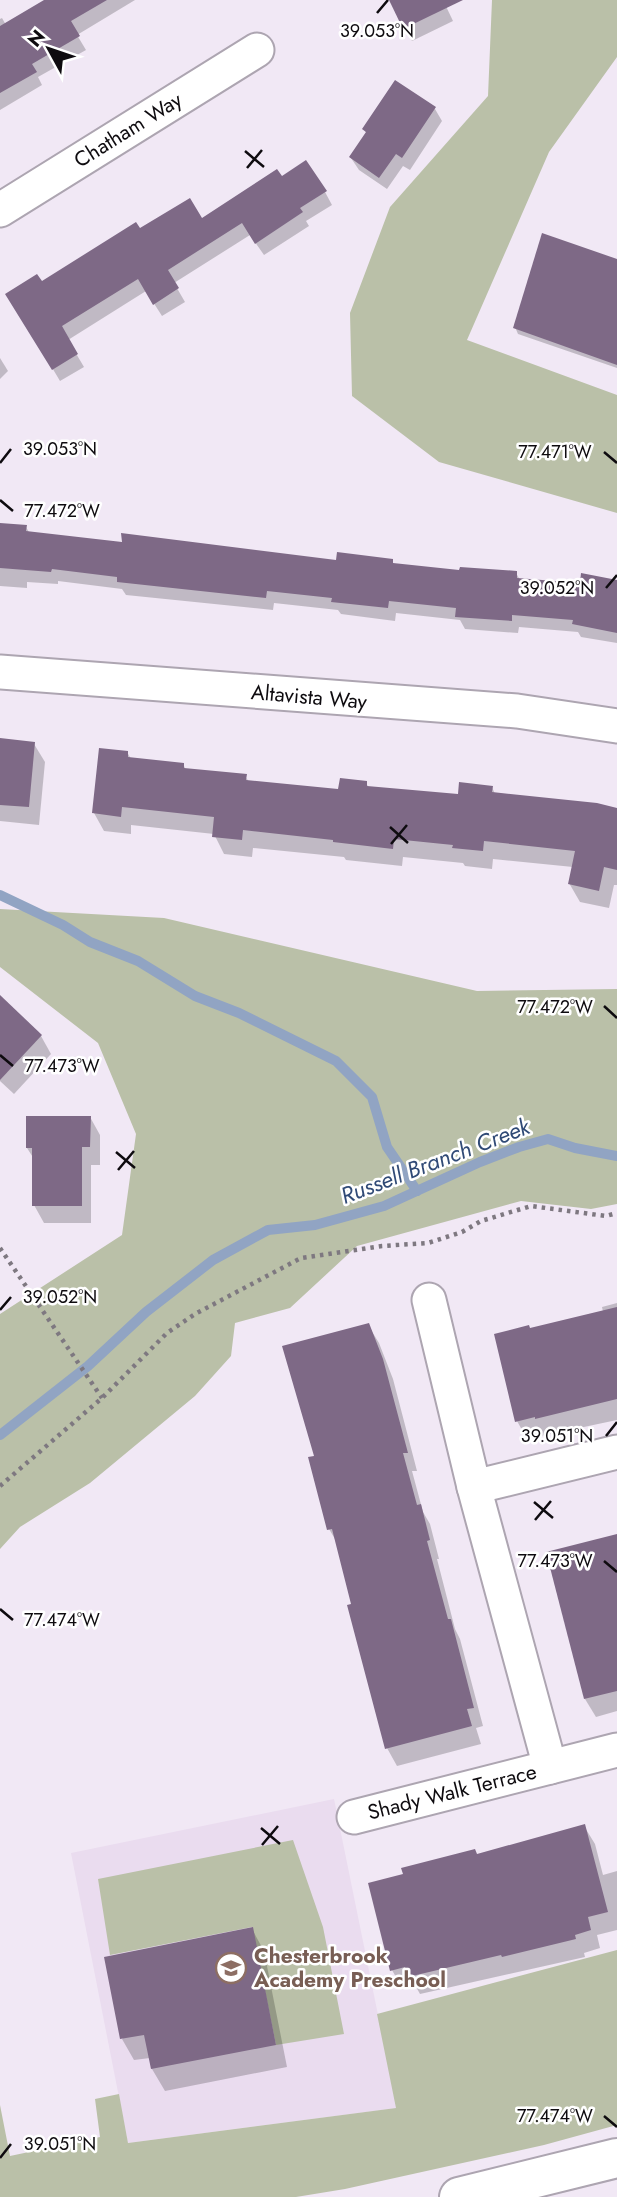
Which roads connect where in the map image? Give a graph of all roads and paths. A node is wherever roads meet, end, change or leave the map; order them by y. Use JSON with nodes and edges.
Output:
{"nodes":[{"id":1,"x":257,"y":50,"type":"dead end"},
{"id":2,"x":0,"y":211,"type":"edge"},
{"id":3,"x":0,"y":672,"type":"edge"},
{"id":4,"x":617,"y":726,"type":"edge"},
{"id":5,"x":617,"y":1213,"type":"edge"},
{"id":6,"x":0,"y":1248,"type":"edge"},
{"id":7,"x":429,"y":1300,"type":"dead end"},
{"id":8,"x":102,"y":1398,"type":"junction"},
{"id":9,"x":617,"y":1452,"type":"edge"},
{"id":10,"x":0,"y":1486,"type":"edge"},
{"id":11,"x":474,"y":1487,"type":"junction"},
{"id":12,"x":617,"y":1750,"type":"edge"},
{"id":13,"x":550,"y":1767,"type":"junction"},
{"id":14,"x":354,"y":1817,"type":"dead end"},
{"id":15,"x":617,"y":2158,"type":"edge"},
{"id":16,"x":459,"y":2197,"type":"edge"}],
"edges":[{"from":1,"to":2,"type":"street","name":"Chatham Way"},
{"from":3,"to":4,"type":"street","name":"Altavista Way"},
{"from":5,"to":8,"type":"path"},
{"from":6,"to":8,"type":"path"},
{"from":7,"to":11,"type":"street"},
{"from":8,"to":10,"type":"path"},
{"from":9,"to":11,"type":"street"},
{"from":11,"to":13,"type":"street"},
{"from":12,"to":13,"type":"street","name":"Shady Walk Terrace"},
{"from":13,"to":14,"type":"street","name":"Shady Walk Terrace"},
{"from":15,"to":16,"type":"main road"}]}
